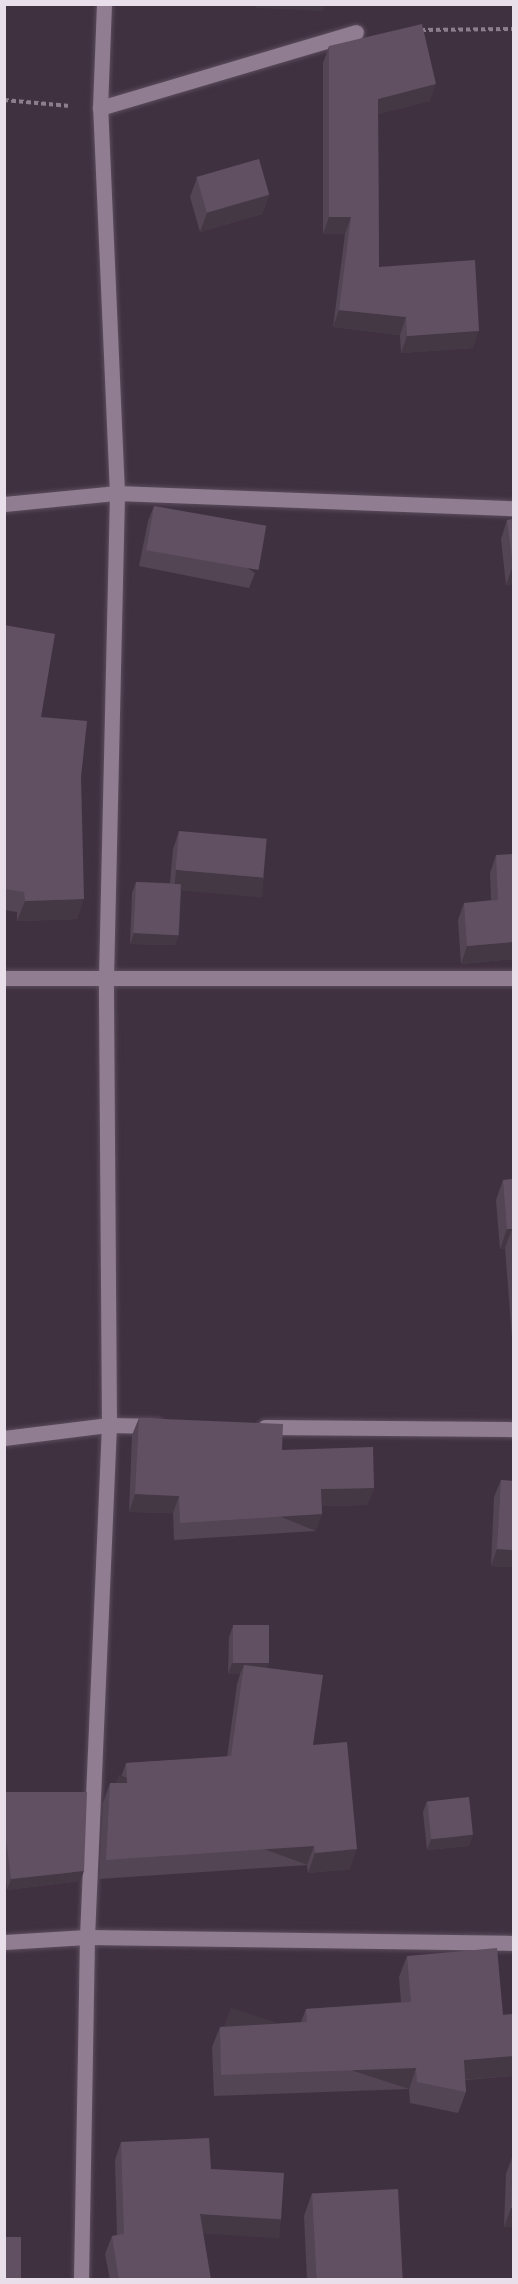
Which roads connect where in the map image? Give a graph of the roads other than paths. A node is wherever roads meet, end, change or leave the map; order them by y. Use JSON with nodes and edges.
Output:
{"nodes":[{"id":1,"x":104,"y":4,"type":"edge"},
{"id":2,"x":356,"y":32,"type":"dead end"},
{"id":3,"x":100,"y":108,"type":"junction"},
{"id":4,"x":117,"y":493,"type":"junction"},
{"id":5,"x":4,"y":504,"type":"edge"},
{"id":6,"x":513,"y":508,"type":"edge"},
{"id":7,"x":4,"y":978,"type":"edge"},
{"id":8,"x":106,"y":978,"type":"junction"},
{"id":9,"x":513,"y":978,"type":"edge"},
{"id":10,"x":109,"y":1425,"type":"junction"},
{"id":11,"x":168,"y":1426,"type":"edge"},
{"id":12,"x":252,"y":1427,"type":"edge"},
{"id":13,"x":513,"y":1430,"type":"edge"},
{"id":14,"x":4,"y":1438,"type":"edge"},
{"id":15,"x":87,"y":1937,"type":"junction"},
{"id":16,"x":4,"y":1942,"type":"edge"},
{"id":17,"x":513,"y":1943,"type":"edge"},
{"id":18,"x":81,"y":2280,"type":"edge"}],
"edges":[{"from":1,"to":3,"type":"street"},
{"from":2,"to":3,"type":"street"},
{"from":3,"to":4,"type":"street"},
{"from":4,"to":5,"type":"street"},
{"from":4,"to":6,"type":"street"},
{"from":4,"to":8,"type":"street"},
{"from":7,"to":8,"type":"street"},
{"from":8,"to":9,"type":"street"},
{"from":8,"to":10,"type":"street"},
{"from":10,"to":11,"type":"street"},
{"from":10,"to":14,"type":"street"},
{"from":10,"to":15,"type":"street"},
{"from":12,"to":13,"type":"street"},
{"from":15,"to":16,"type":"street"},
{"from":15,"to":17,"type":"street"},
{"from":15,"to":18,"type":"street"}]}
